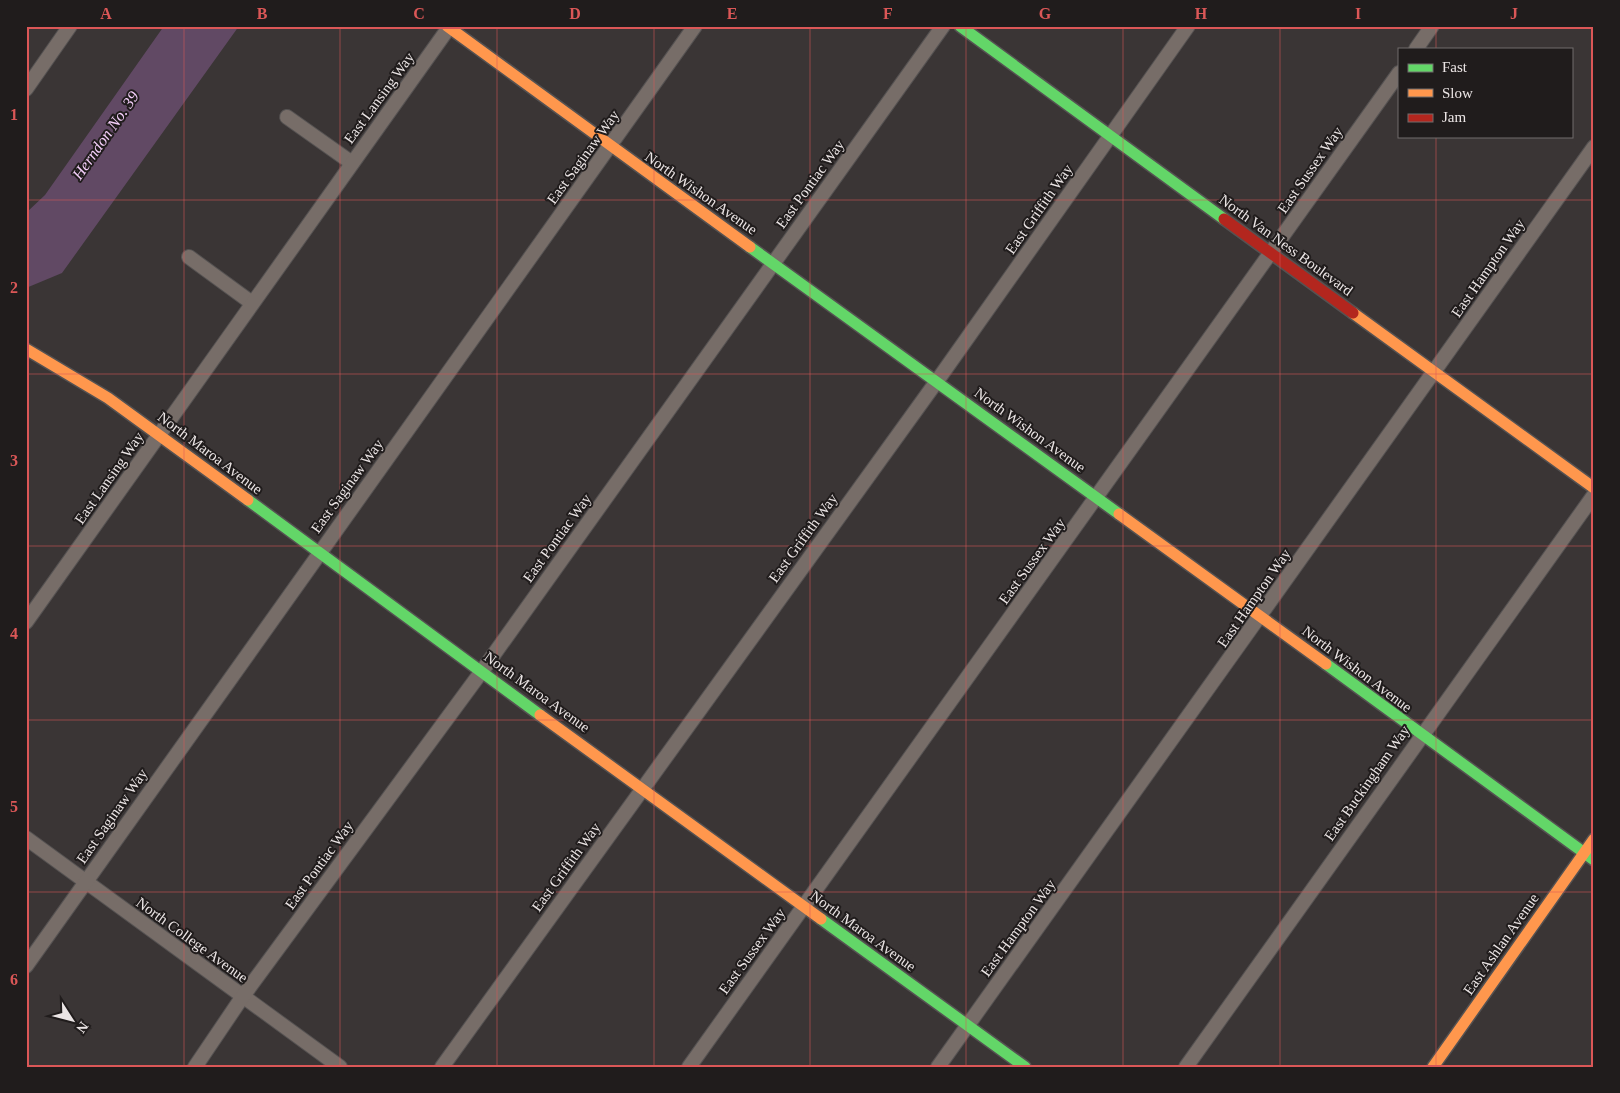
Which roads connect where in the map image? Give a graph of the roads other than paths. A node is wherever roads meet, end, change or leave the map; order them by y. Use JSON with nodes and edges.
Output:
{"nodes":[{"id":1,"x":70,"y":26,"type":"edge"},
{"id":2,"x":695,"y":26,"type":"edge"},
{"id":3,"x":943,"y":26,"type":"edge"},
{"id":4,"x":960,"y":26,"type":"edge"},
{"id":5,"x":1188,"y":26,"type":"edge"},
{"id":6,"x":1432,"y":26,"type":"edge"},
{"id":7,"x":449,"y":27,"type":"edge"},
{"id":8,"x":1417,"y":48,"type":"edge"},
{"id":9,"x":1398,"y":74,"type":"edge"},
{"id":10,"x":26,"y":89,"type":"edge"},
{"id":11,"x":287,"y":117,"type":"dead end"},
{"id":12,"x":1111,"y":136,"type":"junction"},
{"id":13,"x":610,"y":146,"type":"junction"},
{"id":14,"x":1594,"y":147,"type":"edge"},
{"id":15,"x":352,"y":163,"type":"junction"},
{"id":16,"x":1271,"y":253,"type":"junction"},
{"id":17,"x":189,"y":257,"type":"dead end"},
{"id":18,"x":774,"y":263,"type":"junction"},
{"id":19,"x":252,"y":303,"type":"junction"},
{"id":20,"x":26,"y":348,"type":"edge"},
{"id":21,"x":1434,"y":372,"type":"junction"},
{"id":22,"x":937,"y":381,"type":"junction"},
{"id":23,"x":160,"y":434,"type":"junction"},
{"id":24,"x":1594,"y":488,"type":"edge"},
{"id":25,"x":1594,"y":495,"type":"edge"},
{"id":26,"x":1098,"y":498,"type":"junction"},
{"id":27,"x":319,"y":554,"type":"junction"},
{"id":28,"x":1262,"y":616,"type":"junction"},
{"id":29,"x":26,"y":622,"type":"edge"},
{"id":30,"x":482,"y":671,"type":"junction"},
{"id":31,"x":1421,"y":735,"type":"junction"},
{"id":32,"x":642,"y":789,"type":"junction"},
{"id":33,"x":26,"y":838,"type":"edge"},
{"id":34,"x":1594,"y":839,"type":"edge"},
{"id":35,"x":1589,"y":856,"type":"edge"},
{"id":36,"x":85,"y":882,"type":"junction"},
{"id":37,"x":804,"y":907,"type":"junction"},
{"id":38,"x":26,"y":966,"type":"edge"},
{"id":39,"x":243,"y":996,"type":"junction"},
{"id":40,"x":968,"y":1026,"type":"junction"},
{"id":41,"x":195,"y":1067,"type":"edge"},
{"id":42,"x":340,"y":1067,"type":"edge"},
{"id":43,"x":442,"y":1067,"type":"edge"},
{"id":44,"x":689,"y":1067,"type":"edge"},
{"id":45,"x":938,"y":1067,"type":"edge"},
{"id":46,"x":1025,"y":1067,"type":"edge"},
{"id":47,"x":1186,"y":1067,"type":"edge"},
{"id":48,"x":1433,"y":1067,"type":"edge"}],
"edges":[{"from":1,"to":10,"type":"street"},
{"from":2,"to":13,"type":"street","name":"East Saginaw Way"},
{"from":3,"to":18,"type":"street","name":"East Pontiac Way"},
{"from":4,"to":12,"type":"street","name":"North Van Ness Boulevard"},
{"from":5,"to":12,"type":"street","name":"East Griffith Way"},
{"from":6,"to":8,"type":"street"},
{"from":7,"to":13,"type":"street","name":"North Wishon Avenue"},
{"from":7,"to":15,"type":"street","name":"East Lansing Way"},
{"from":9,"to":16,"type":"street","name":"East Sussex Way"},
{"from":11,"to":15,"type":"street","name":"East Lansing Way"},
{"from":12,"to":16,"type":"street","name":"North Van Ness Boulevard"},
{"from":12,"to":22,"type":"street","name":"East Griffith Way"},
{"from":13,"to":18,"type":"street","name":"North Wishon Avenue"},
{"from":13,"to":27,"type":"street","name":"East Saginaw Way"},
{"from":14,"to":21,"type":"street","name":"East Hampton Way"},
{"from":15,"to":19,"type":"street","name":"East Lansing Way"},
{"from":16,"to":21,"type":"street","name":"North Van Ness Boulevard"},
{"from":16,"to":26,"type":"street","name":"East Sussex Way"},
{"from":17,"to":19,"type":"street"},
{"from":18,"to":22,"type":"street","name":"North Wishon Avenue"},
{"from":18,"to":30,"type":"street","name":"East Pontiac Way"},
{"from":19,"to":23,"type":"street","name":"East Lansing Way"},
{"from":20,"to":23,"type":"street","name":"North Maroa Avenue"},
{"from":21,"to":24,"type":"street","name":"North Van Ness Boulevard"},
{"from":21,"to":28,"type":"street","name":"East Hampton Way"},
{"from":22,"to":26,"type":"street","name":"North Wishon Avenue"},
{"from":22,"to":32,"type":"street","name":"East Griffith Way"},
{"from":23,"to":27,"type":"street","name":"North Maroa Avenue"},
{"from":23,"to":29,"type":"street","name":"East Lansing Way"},
{"from":25,"to":31,"type":"street","name":"East Buckingham Way"},
{"from":26,"to":28,"type":"street","name":"North Wishon Avenue"},
{"from":26,"to":37,"type":"street","name":"East Sussex Way"},
{"from":27,"to":30,"type":"street","name":"North Maroa Avenue"},
{"from":27,"to":36,"type":"street","name":"East Saginaw Way"},
{"from":28,"to":31,"type":"street","name":"North Wishon Avenue"},
{"from":28,"to":40,"type":"street","name":"East Hampton Way"},
{"from":30,"to":32,"type":"street","name":"North Maroa Avenue"},
{"from":30,"to":39,"type":"street","name":"East Pontiac Way"},
{"from":31,"to":35,"type":"street","name":"North Wishon Avenue"},
{"from":31,"to":47,"type":"street","name":"East Buckingham Way"},
{"from":32,"to":37,"type":"street","name":"North Maroa Avenue"},
{"from":32,"to":43,"type":"street","name":"East Griffith Way"},
{"from":33,"to":36,"type":"street","name":"North College Avenue"},
{"from":34,"to":35,"type":"street","name":"East Ashlan Avenue"},
{"from":35,"to":48,"type":"street","name":"East Ashlan Avenue"},
{"from":36,"to":38,"type":"street","name":"East Saginaw Way"},
{"from":36,"to":39,"type":"street","name":"North College Avenue"},
{"from":37,"to":40,"type":"street","name":"North Maroa Avenue"},
{"from":37,"to":44,"type":"street","name":"East Sussex Way"},
{"from":39,"to":41,"type":"street","name":"East Pontiac Way"},
{"from":39,"to":42,"type":"street","name":"North College Avenue"},
{"from":40,"to":45,"type":"street","name":"East Hampton Way"},
{"from":40,"to":46,"type":"street","name":"North Maroa Avenue"}]}
